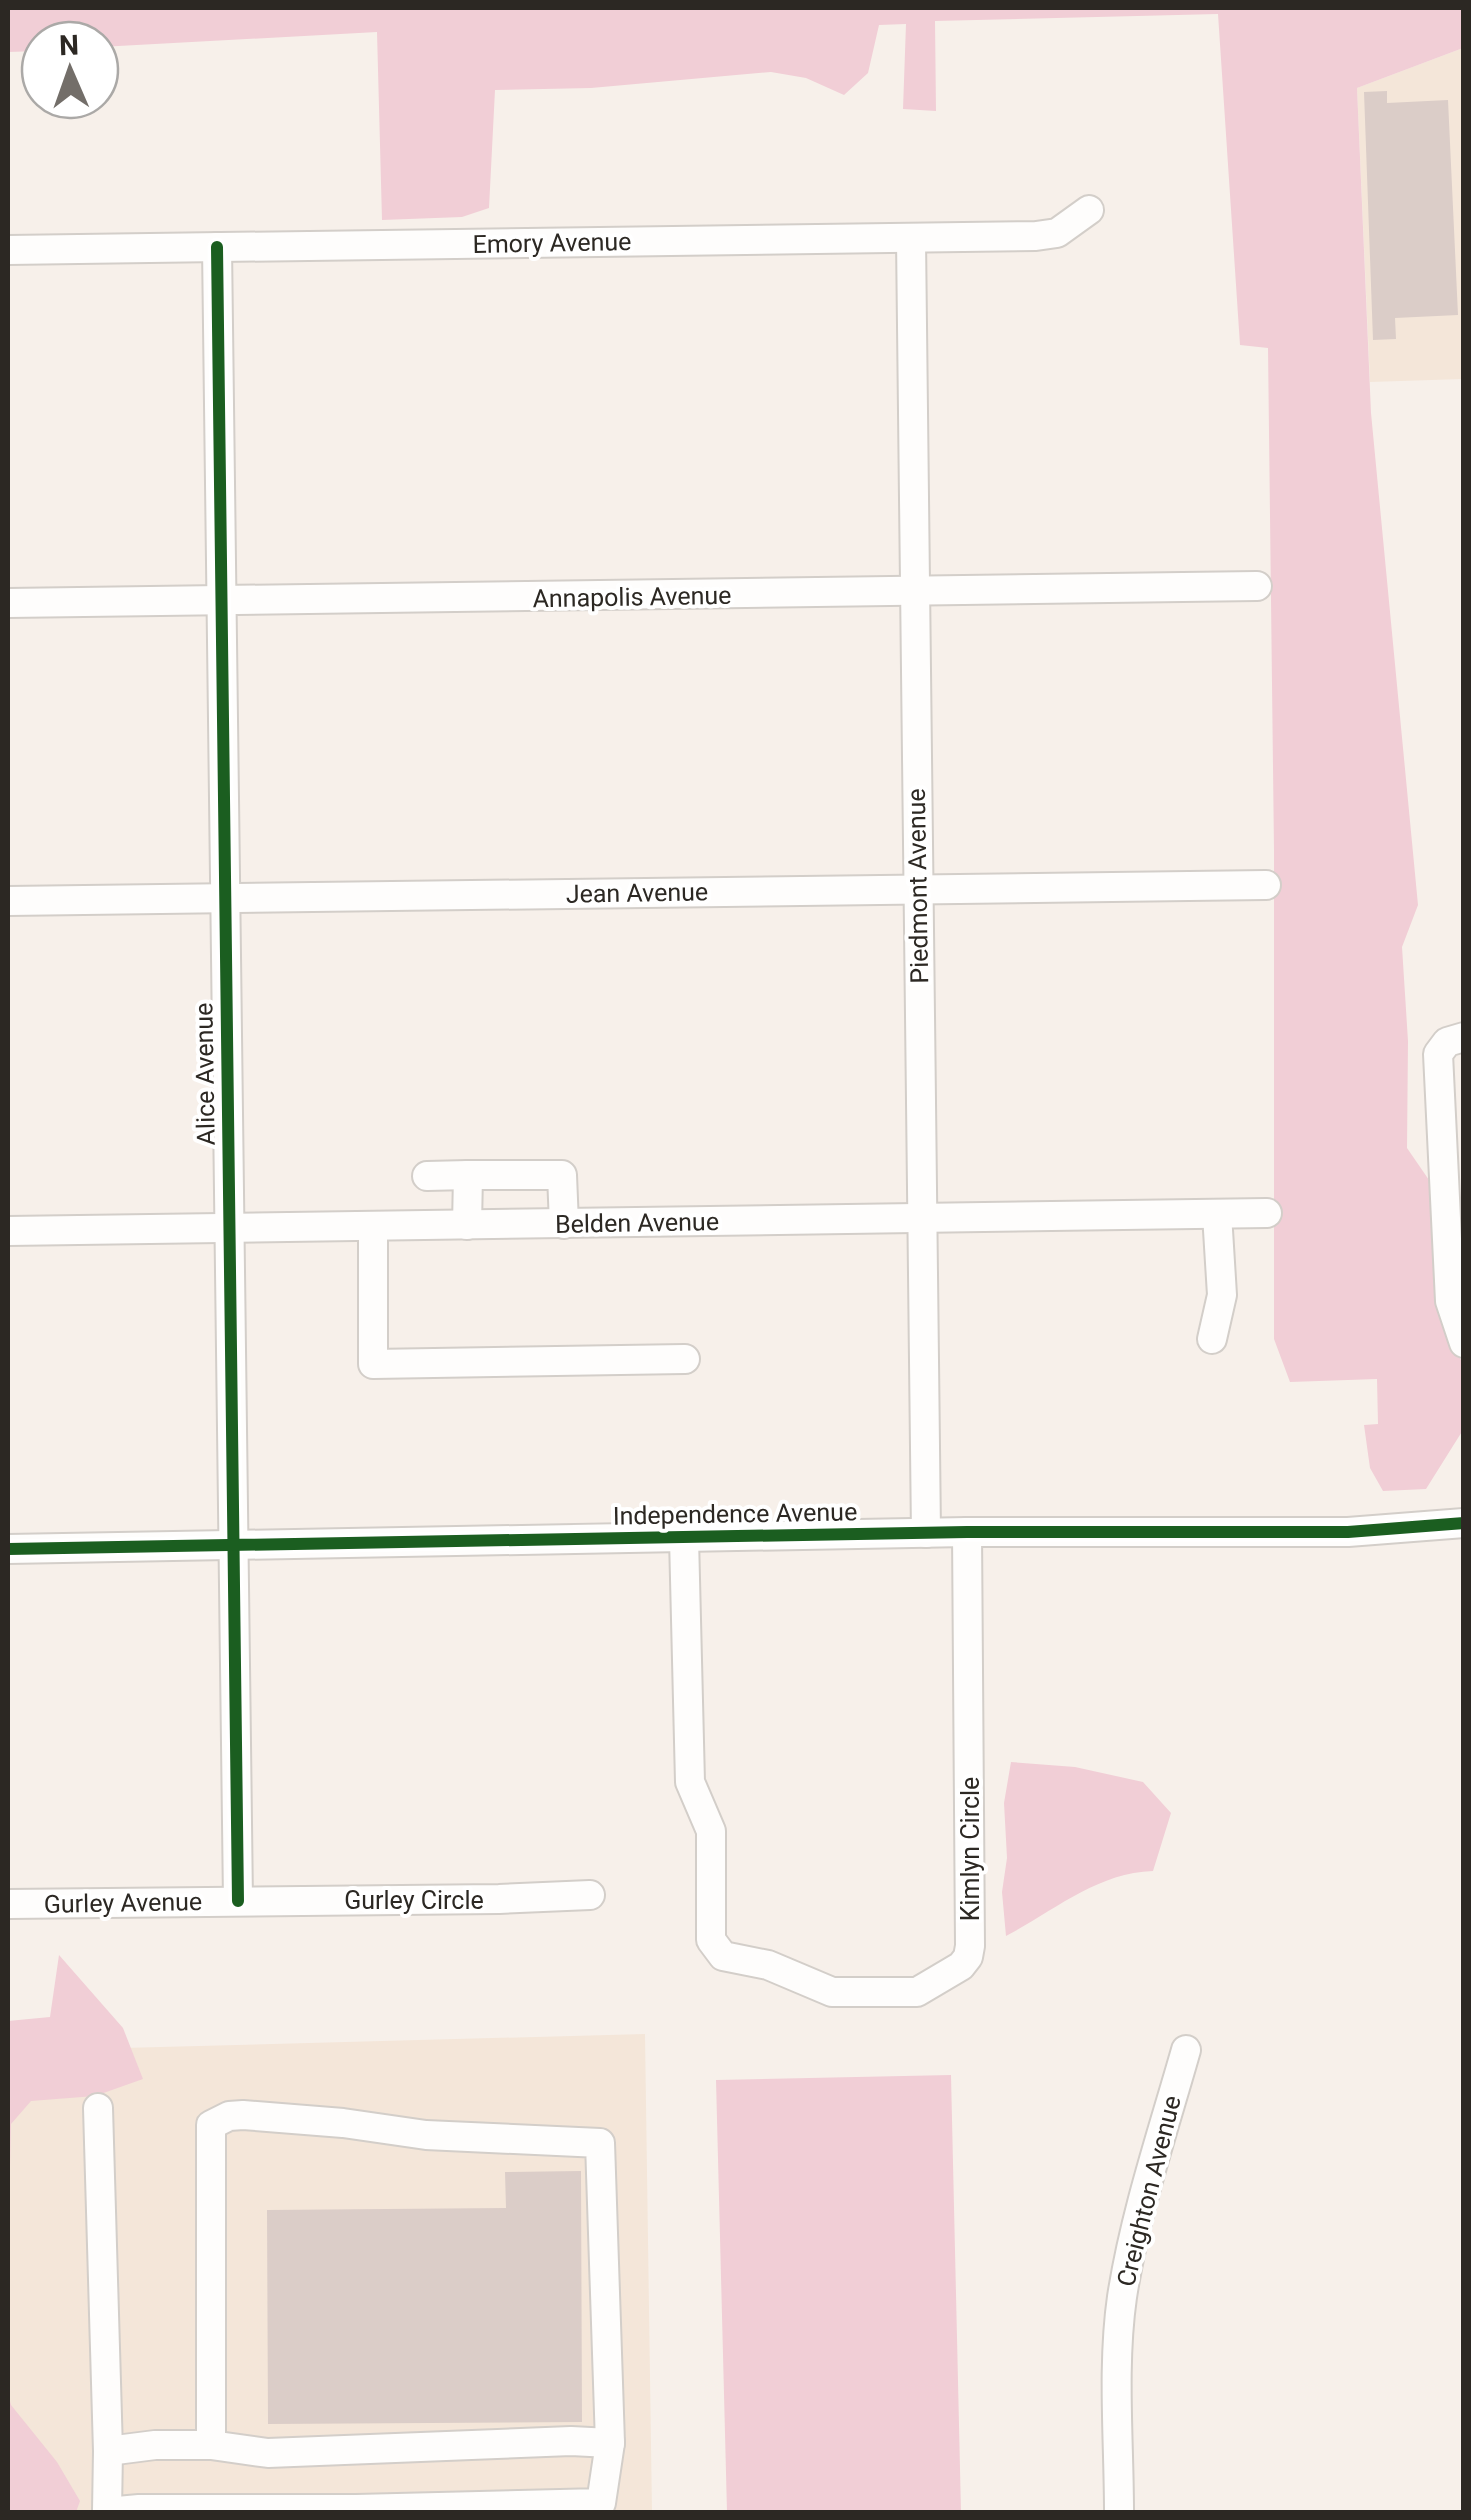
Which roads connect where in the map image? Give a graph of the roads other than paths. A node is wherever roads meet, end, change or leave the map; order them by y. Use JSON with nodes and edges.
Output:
{"nodes":[{"id":1,"x":1090,"y":210,"type":"dead end"},
{"id":2,"x":911,"y":239,"type":"junction"},
{"id":3,"x":217,"y":247,"type":"junction"},
{"id":4,"x":8,"y":250,"type":"edge"},
{"id":5,"x":1257,"y":586,"type":"dead end"},
{"id":6,"x":915,"y":593,"type":"junction"},
{"id":7,"x":222,"y":600,"type":"junction"},
{"id":8,"x":8,"y":604,"type":"edge"},
{"id":9,"x":1266,"y":885,"type":"dead end"},
{"id":10,"x":916,"y":888,"type":"junction"},
{"id":11,"x":225,"y":898,"type":"junction"},
{"id":12,"x":8,"y":901,"type":"edge"},
{"id":13,"x":1464,"y":1037,"type":"edge"},
{"id":14,"x":468,"y":1175,"type":"junction"},
{"id":15,"x":427,"y":1176,"type":"dead end"},
{"id":16,"x":1267,"y":1213,"type":"dead end"},
{"id":17,"x":1218,"y":1214,"type":"junction"},
{"id":18,"x":922,"y":1220,"type":"junction"},
{"id":19,"x":564,"y":1224,"type":"junction"},
{"id":20,"x":467,"y":1225,"type":"junction"},
{"id":21,"x":230,"y":1226,"type":"junction"},
{"id":22,"x":373,"y":1226,"type":"junction"},
{"id":23,"x":8,"y":1231,"type":"edge"},
{"id":24,"x":1212,"y":1339,"type":"dead end"},
{"id":25,"x":1464,"y":1343,"type":"edge"},
{"id":26,"x":685,"y":1359,"type":"dead end"},
{"id":27,"x":1464,"y":1522,"type":"edge"},
{"id":28,"x":926,"y":1532,"type":"junction"},
{"id":29,"x":968,"y":1532,"type":"junction"},
{"id":30,"x":684,"y":1538,"type":"junction"},
{"id":31,"x":231,"y":1544,"type":"junction"},
{"id":32,"x":8,"y":1549,"type":"edge"},
{"id":33,"x":590,"y":1895,"type":"dead end"},
{"id":34,"x":238,"y":1901,"type":"junction"},
{"id":35,"x":8,"y":1904,"type":"edge"},
{"id":36,"x":1186,"y":2050,"type":"dead end"},
{"id":37,"x":98,"y":2108,"type":"dead end"},
{"id":38,"x":610,"y":2443,"type":"junction"},
{"id":39,"x":211,"y":2445,"type":"junction"},
{"id":40,"x":108,"y":2451,"type":"junction"},
{"id":41,"x":107,"y":2512,"type":"edge"},
{"id":42,"x":1119,"y":2512,"type":"edge"}],
"edges":[{"from":1,"to":2,"type":"street","name":"Emory Avenue"},
{"from":2,"to":3,"type":"street","name":"Emory Avenue"},
{"from":2,"to":6,"type":"street","name":"Piedmont Avenue"},
{"from":3,"to":4,"type":"street","name":"Emory Avenue"},
{"from":3,"to":7,"type":"street","name":"Alice Avenue"},
{"from":5,"to":6,"type":"street","name":"Annapolis Avenue"},
{"from":6,"to":7,"type":"street","name":"Annapolis Avenue"},
{"from":6,"to":10,"type":"street","name":"Piedmont Avenue"},
{"from":7,"to":8,"type":"street","name":"Annapolis Avenue"},
{"from":7,"to":11,"type":"street","name":"Alice Avenue"},
{"from":9,"to":10,"type":"street","name":"Jean Avenue"},
{"from":10,"to":11,"type":"street","name":"Jean Avenue"},
{"from":10,"to":18,"type":"street","name":"Piedmont Avenue"},
{"from":11,"to":12,"type":"street","name":"Jean Avenue"},
{"from":11,"to":21,"type":"street","name":"Alice Avenue"},
{"from":13,"to":25,"type":"street"},
{"from":14,"to":15,"type":"street"},
{"from":14,"to":19,"type":"street"},
{"from":14,"to":20,"type":"street"},
{"from":16,"to":17,"type":"street","name":"Belden Avenue"},
{"from":17,"to":18,"type":"street","name":"Belden Avenue"},
{"from":17,"to":24,"type":"street"},
{"from":18,"to":19,"type":"street","name":"Belden Avenue"},
{"from":18,"to":28,"type":"street","name":"Piedmont Avenue"},
{"from":19,"to":20,"type":"street","name":"Belden Avenue"},
{"from":20,"to":22,"type":"street","name":"Belden Avenue"},
{"from":21,"to":22,"type":"street","name":"Belden Avenue"},
{"from":21,"to":23,"type":"street","name":"Belden Avenue"},
{"from":21,"to":31,"type":"street","name":"Alice Avenue"},
{"from":22,"to":26,"type":"street"},
{"from":27,"to":29,"type":"street","name":"Independence Avenue"},
{"from":28,"to":29,"type":"street","name":"Independence Avenue"},
{"from":28,"to":30,"type":"street","name":"Independence Avenue"},
{"from":29,"to":30,"type":"street","name":"Kimlyn Circle"},
{"from":30,"to":31,"type":"street","name":"Independence Avenue"},
{"from":31,"to":32,"type":"street","name":"Independence Avenue"},
{"from":31,"to":34,"type":"street","name":"Alice Avenue"},
{"from":33,"to":34,"type":"street","name":"Gurley Circle"},
{"from":34,"to":35,"type":"street","name":"Gurley Avenue"},
{"from":36,"to":42,"type":"street","name":"Creighton Avenue"},
{"from":37,"to":40,"type":"street"},
{"from":38,"to":39,"type":"street"},
{"from":38,"to":39,"type":"street"},
{"from":38,"to":41,"type":"street"},
{"from":39,"to":40,"type":"street"},
{"from":40,"to":41,"type":"street"}]}
